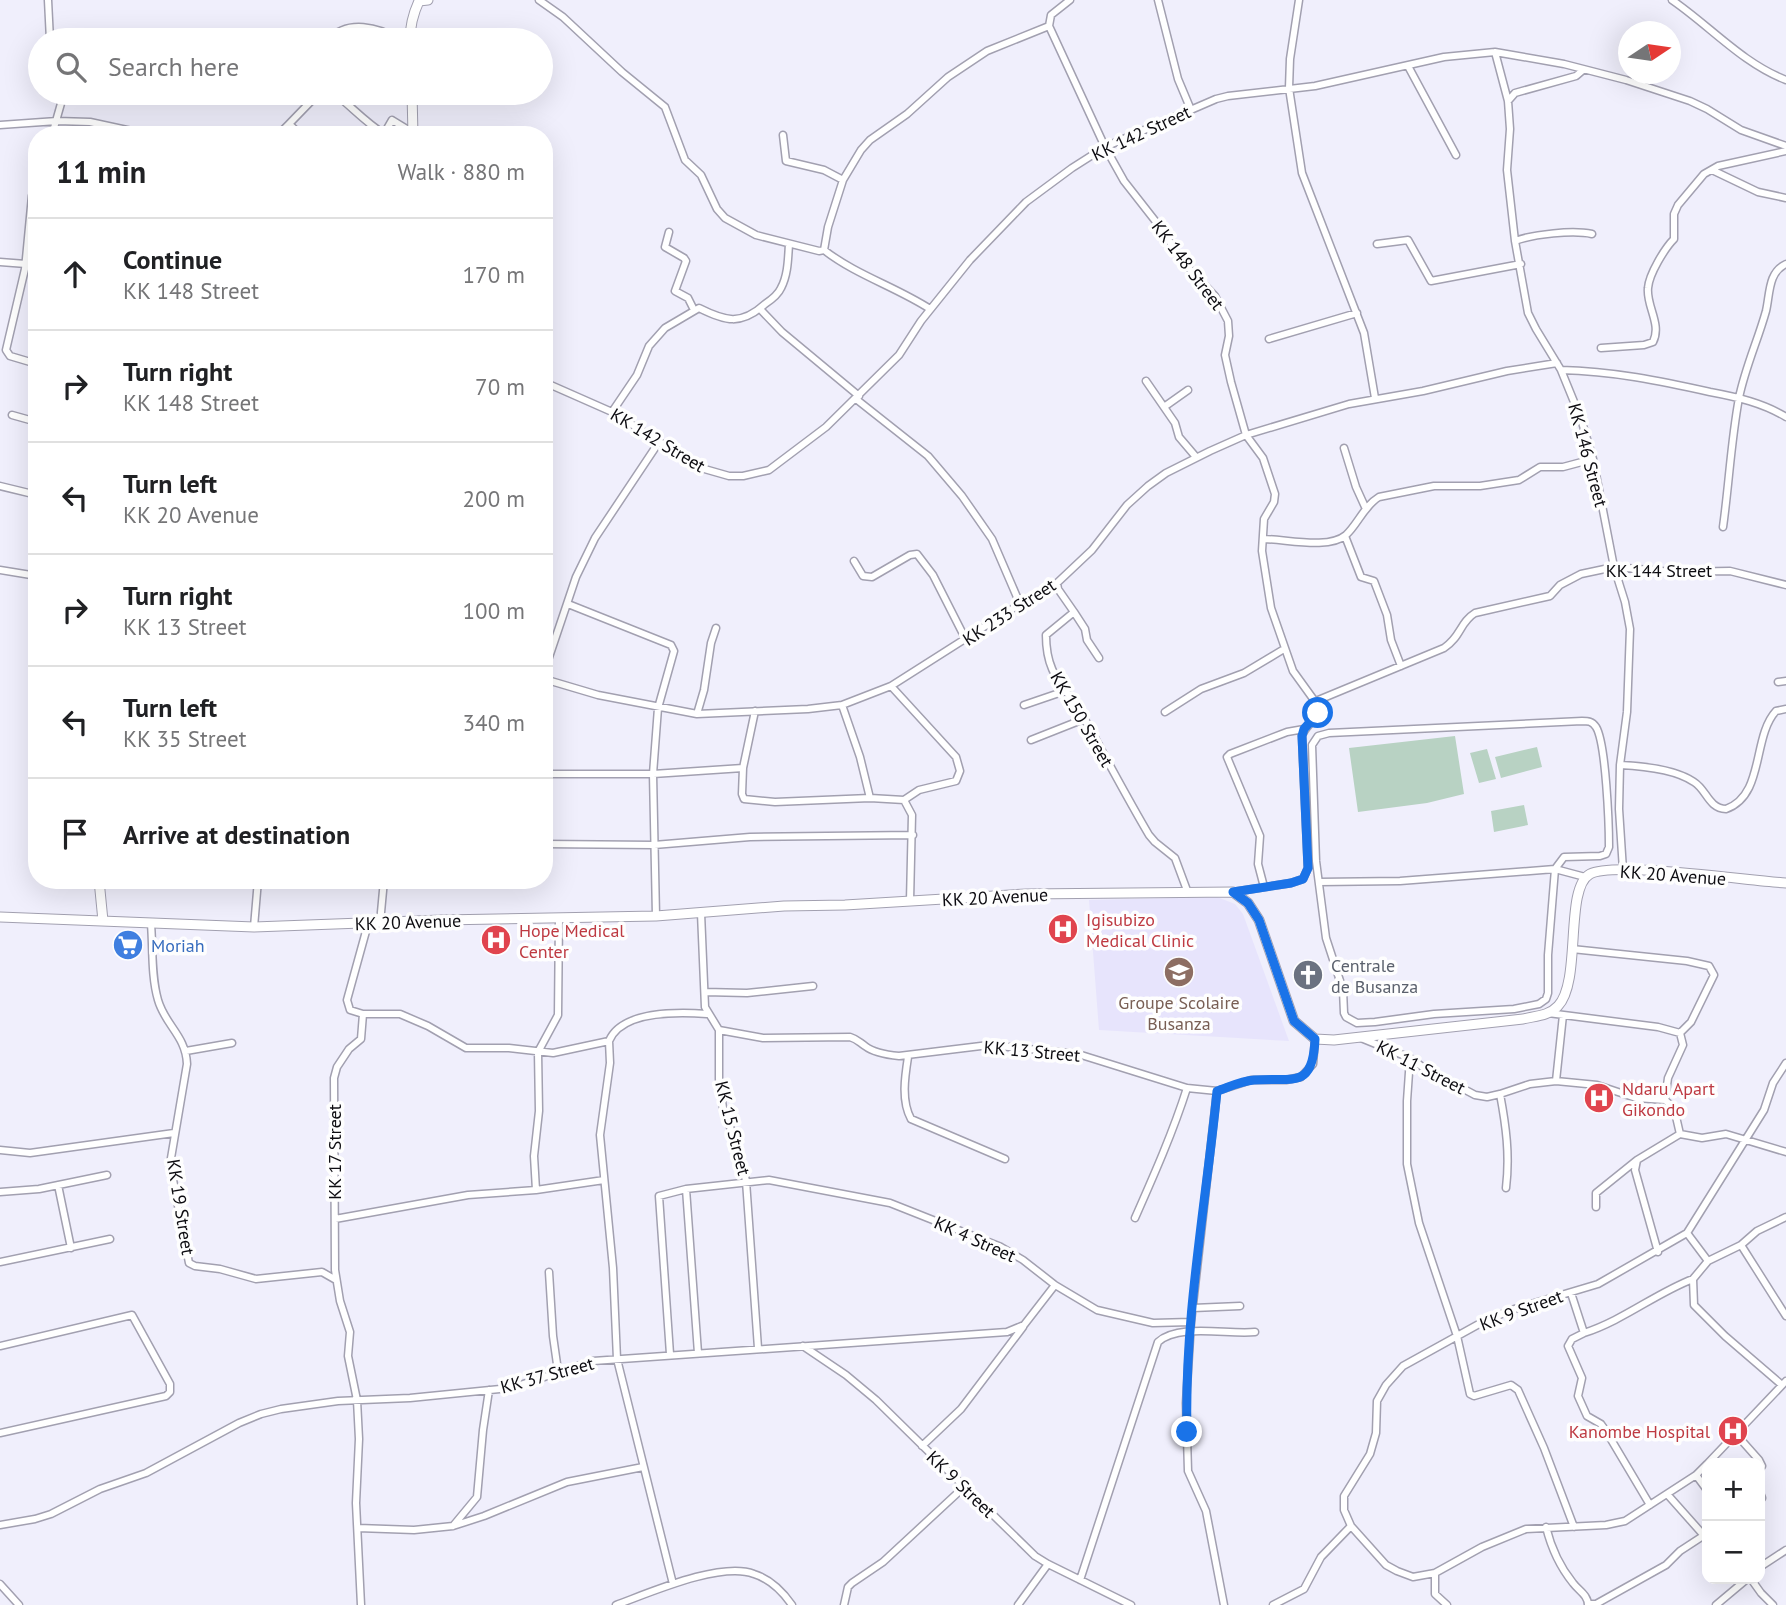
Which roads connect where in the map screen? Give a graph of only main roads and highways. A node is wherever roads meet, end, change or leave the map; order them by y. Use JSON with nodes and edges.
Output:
{"nodes":[{"id":1,"x":424,"y":1,"type":"edge"},
{"id":2,"x":411,"y":28,"type":"edge"},
{"id":3,"x":413,"y":105,"type":"edge"},
{"id":4,"x":414,"y":126,"type":"edge"},
{"id":5,"x":1786,"y":883,"type":"edge"},
{"id":6,"x":100,"y":889,"type":"edge"},
{"id":7,"x":0,"y":917,"type":"edge"},
{"id":8,"x":103,"y":921,"type":"junction"}],
"edges":[{"from":1,"to":2,"type":"main road"},
{"from":3,"to":4,"type":"main road"},
{"from":5,"to":8,"type":"main road","name":"KK 20 Avenue"},
{"from":6,"to":8,"type":"main road"},
{"from":7,"to":8,"type":"main road","name":"KK 20 Avenue"}]}
